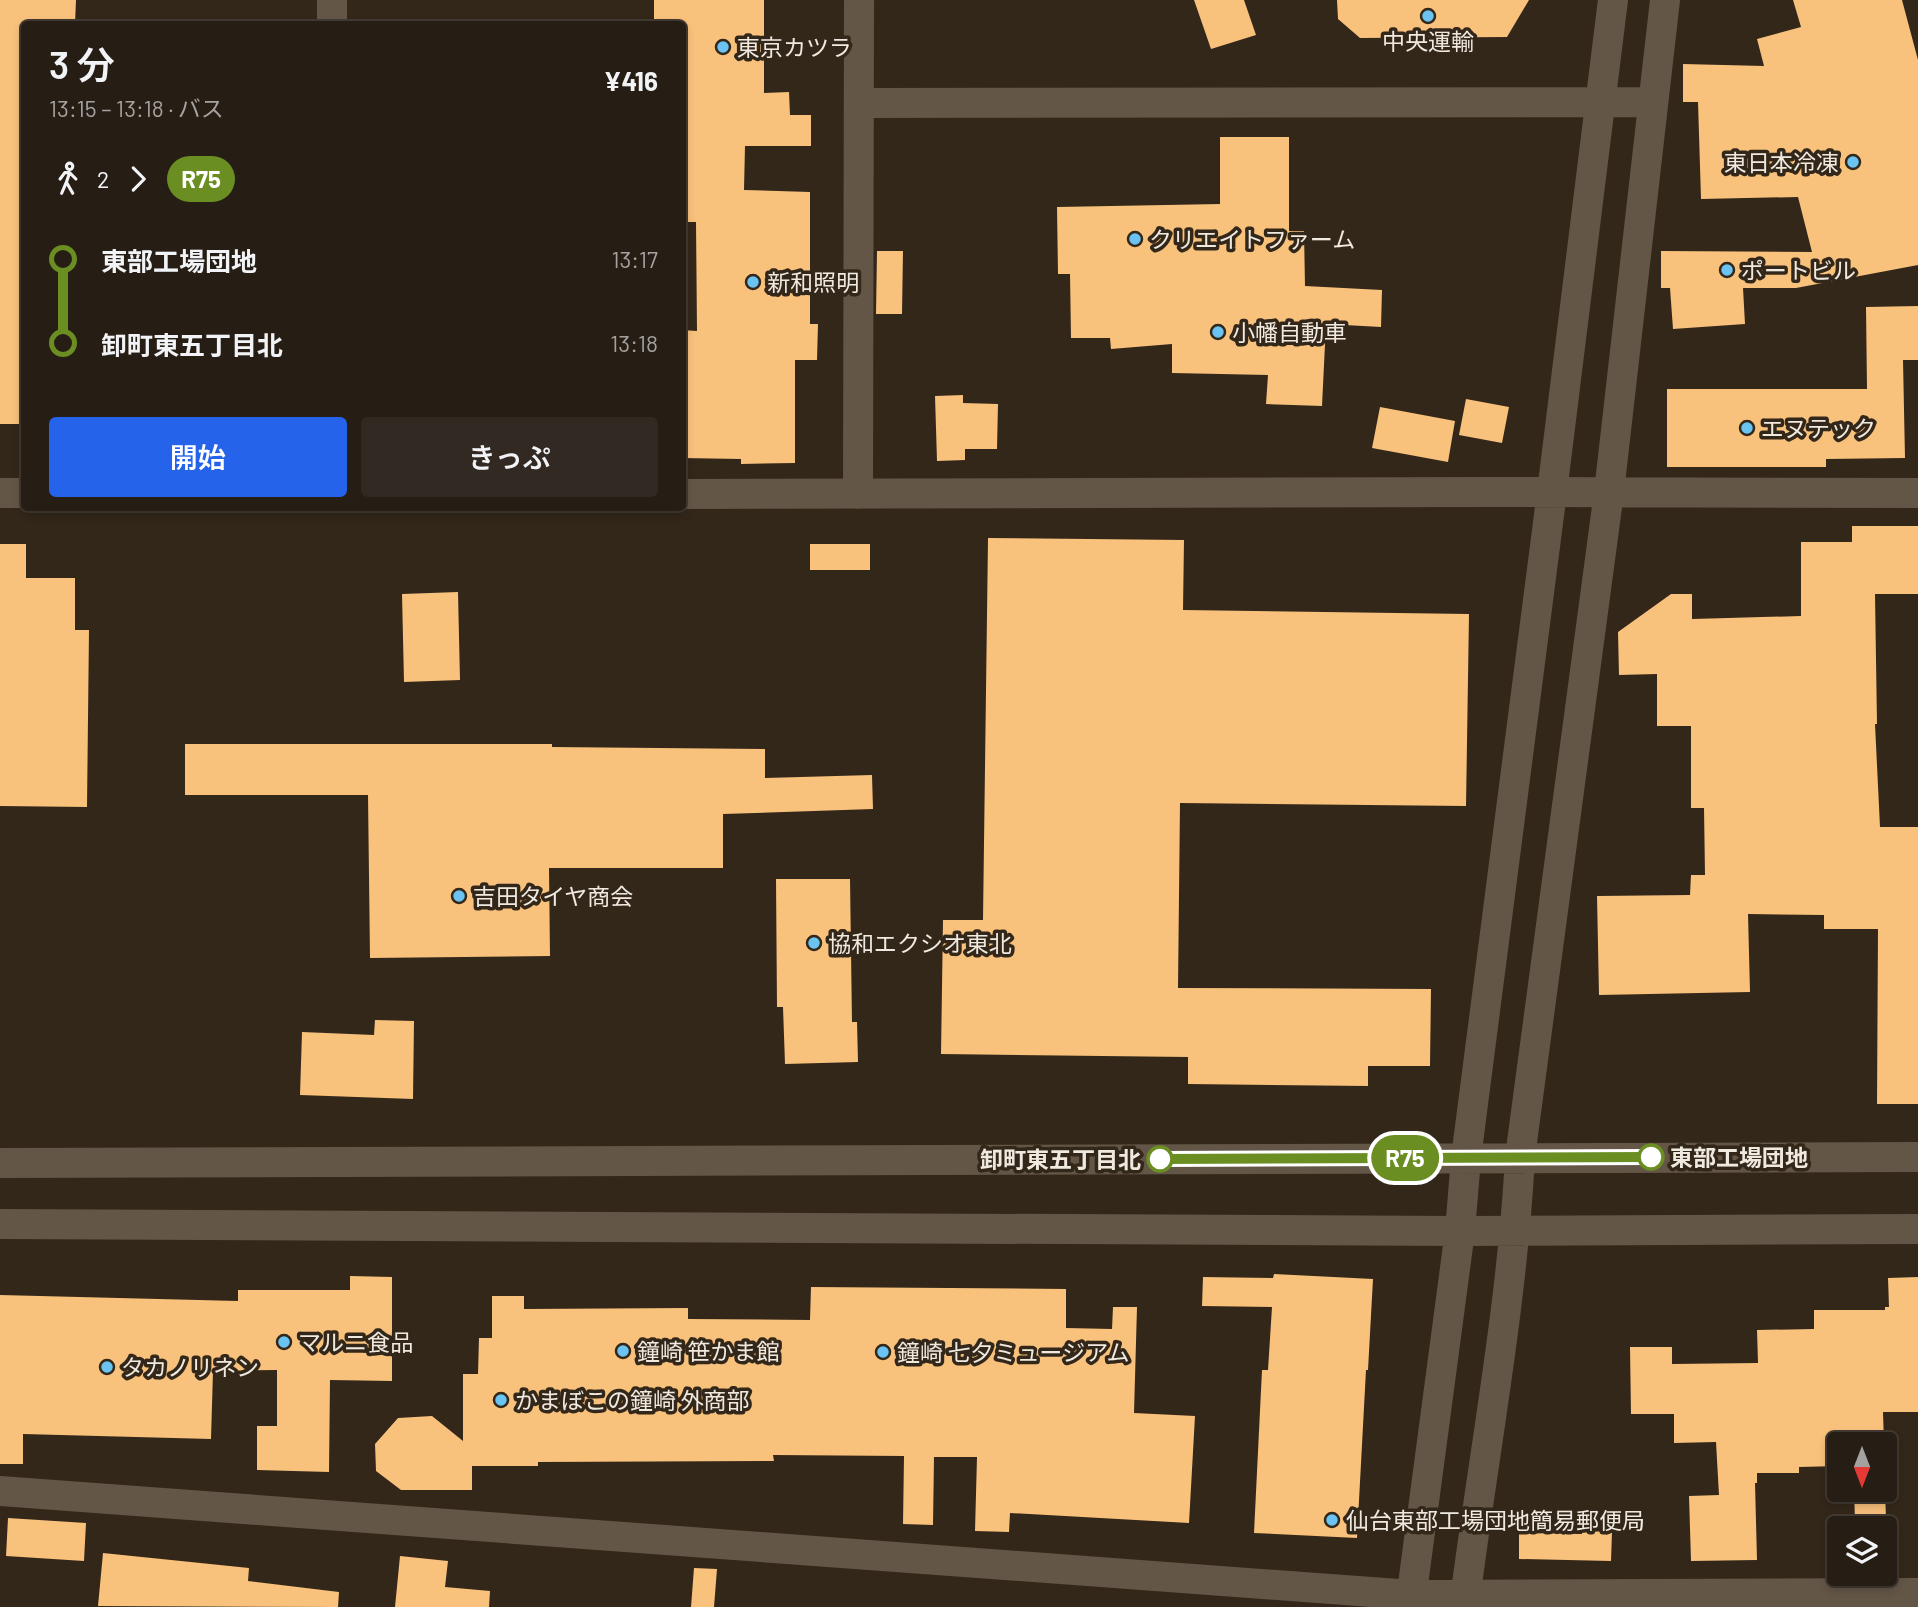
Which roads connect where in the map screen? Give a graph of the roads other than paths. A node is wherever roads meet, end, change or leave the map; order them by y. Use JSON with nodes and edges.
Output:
{"nodes":[{"id":1,"x":332,"y":0,"type":"edge"},
{"id":2,"x":859,"y":0,"type":"edge"},
{"id":3,"x":1612,"y":0,"type":"edge"},
{"id":4,"x":1665,"y":0,"type":"edge"},
{"id":5,"x":332,"y":21,"type":"edge"},
{"id":6,"x":1653,"y":102,"type":"junction"},
{"id":7,"x":859,"y":103,"type":"junction"},
{"id":8,"x":1600,"y":103,"type":"junction"},
{"id":9,"x":1552,"y":492,"type":"junction"},
{"id":10,"x":1609,"y":492,"type":"junction"},
{"id":11,"x":0,"y":493,"type":"edge"},
{"id":12,"x":21,"y":493,"type":"edge"},
{"id":13,"x":1918,"y":493,"type":"edge"},
{"id":14,"x":686,"y":494,"type":"edge"},
{"id":15,"x":858,"y":494,"type":"junction"},
{"id":16,"x":1520,"y":1157,"type":"junction"},
{"id":17,"x":1918,"y":1157,"type":"edge"},
{"id":18,"x":1466,"y":1158,"type":"junction"},
{"id":19,"x":0,"y":1163,"type":"edge"},
{"id":20,"x":0,"y":1224,"type":"edge"},
{"id":21,"x":1918,"y":1229,"type":"edge"},
{"id":22,"x":1460,"y":1231,"type":"junction"},
{"id":23,"x":1516,"y":1231,"type":"junction"},
{"id":24,"x":0,"y":1491,"type":"edge"},
{"id":25,"x":1918,"y":1592,"type":"edge"},
{"id":26,"x":1465,"y":1600,"type":"edge"},
{"id":27,"x":1411,"y":1601,"type":"edge"}],
"edges":[{"from":1,"to":5,"type":"street"},
{"from":2,"to":7,"type":"street"},
{"from":3,"to":8,"type":"street"},
{"from":4,"to":6,"type":"street"},
{"from":6,"to":8,"type":"street"},
{"from":6,"to":10,"type":"street"},
{"from":7,"to":8,"type":"street"},
{"from":7,"to":15,"type":"street"},
{"from":8,"to":9,"type":"street"},
{"from":9,"to":10,"type":"street"},
{"from":9,"to":15,"type":"street"},
{"from":9,"to":18,"type":"street"},
{"from":10,"to":13,"type":"street"},
{"from":10,"to":16,"type":"street"},
{"from":11,"to":12,"type":"street"},
{"from":14,"to":15,"type":"street"},
{"from":16,"to":17,"type":"street"},
{"from":16,"to":18,"type":"street"},
{"from":16,"to":23,"type":"street"},
{"from":18,"to":19,"type":"street"},
{"from":18,"to":22,"type":"street"},
{"from":20,"to":22,"type":"street"},
{"from":21,"to":23,"type":"street"},
{"from":22,"to":23,"type":"street"},
{"from":22,"to":27,"type":"street"},
{"from":23,"to":26,"type":"street"},
{"from":24,"to":27,"type":"street"},
{"from":25,"to":26,"type":"street"},
{"from":26,"to":27,"type":"street"}]}
